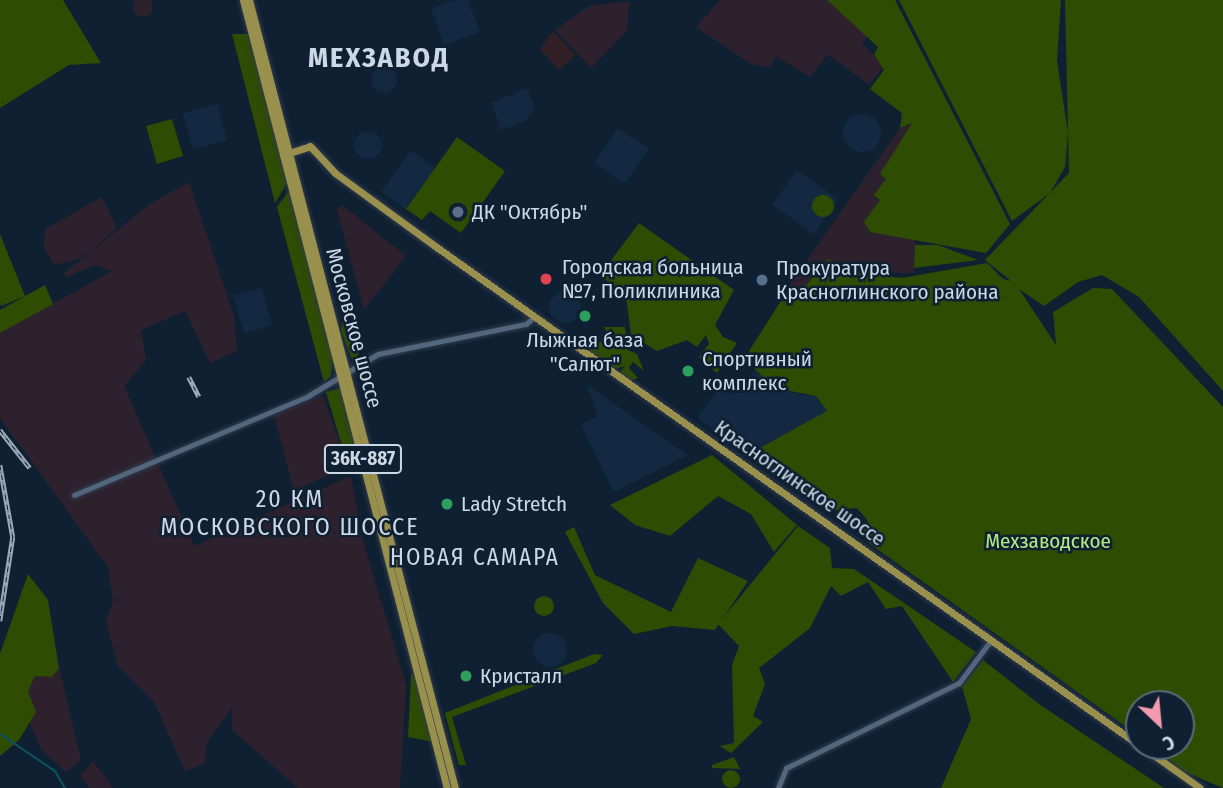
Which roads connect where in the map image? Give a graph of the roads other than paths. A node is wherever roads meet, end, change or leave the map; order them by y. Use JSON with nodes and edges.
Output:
{"nodes":[{"id":1,"x":243,"y":0,"type":"edge"},
{"id":2,"x":249,"y":0,"type":"edge"},
{"id":3,"x":287,"y":154,"type":"junction"},
{"id":4,"x":535,"y":316,"type":"junction"},
{"id":5,"x":344,"y":374,"type":"junction"},
{"id":6,"x":74,"y":495,"type":"dead end"},
{"id":7,"x":990,"y":640,"type":"junction"},
{"id":8,"x":1125,"y":734,"type":"edge"},
{"id":9,"x":446,"y":760,"type":"junction"},
{"id":10,"x":1161,"y":760,"type":"edge"},
{"id":11,"x":447,"y":788,"type":"edge"},
{"id":12,"x":455,"y":788,"type":"edge"},
{"id":13,"x":778,"y":788,"type":"edge"},
{"id":14,"x":1200,"y":788,"type":"edge"}],
"edges":[{"from":1,"to":3,"type":"main road","name":"Московское шоссе","number":"36К-887"},
{"from":2,"to":3,"type":"main road","name":"Московское шоссе","number":"36К-887"},
{"from":3,"to":4,"type":"main road","name":"Красноглинское шоссе"},
{"from":3,"to":5,"type":"main road","name":"Московское шоссе","number":"36К-887"},
{"from":4,"to":5,"type":"street"},
{"from":4,"to":7,"type":"main road","name":"Красноглинское шоссе"},
{"from":5,"to":6,"type":"street"},
{"from":5,"to":9,"type":"main road","name":"Московское шоссе","number":"36К-887"},
{"from":7,"to":8,"type":"main road","name":"Красноглинское шоссе"},
{"from":7,"to":13,"type":"street"},
{"from":9,"to":11,"type":"main road","name":"Московское шоссе","number":"36К-887"},
{"from":9,"to":12,"type":"main road","name":"Московское шоссе","number":"36К-887"},
{"from":10,"to":14,"type":"main road","name":"Красноглинское шоссе"}]}
